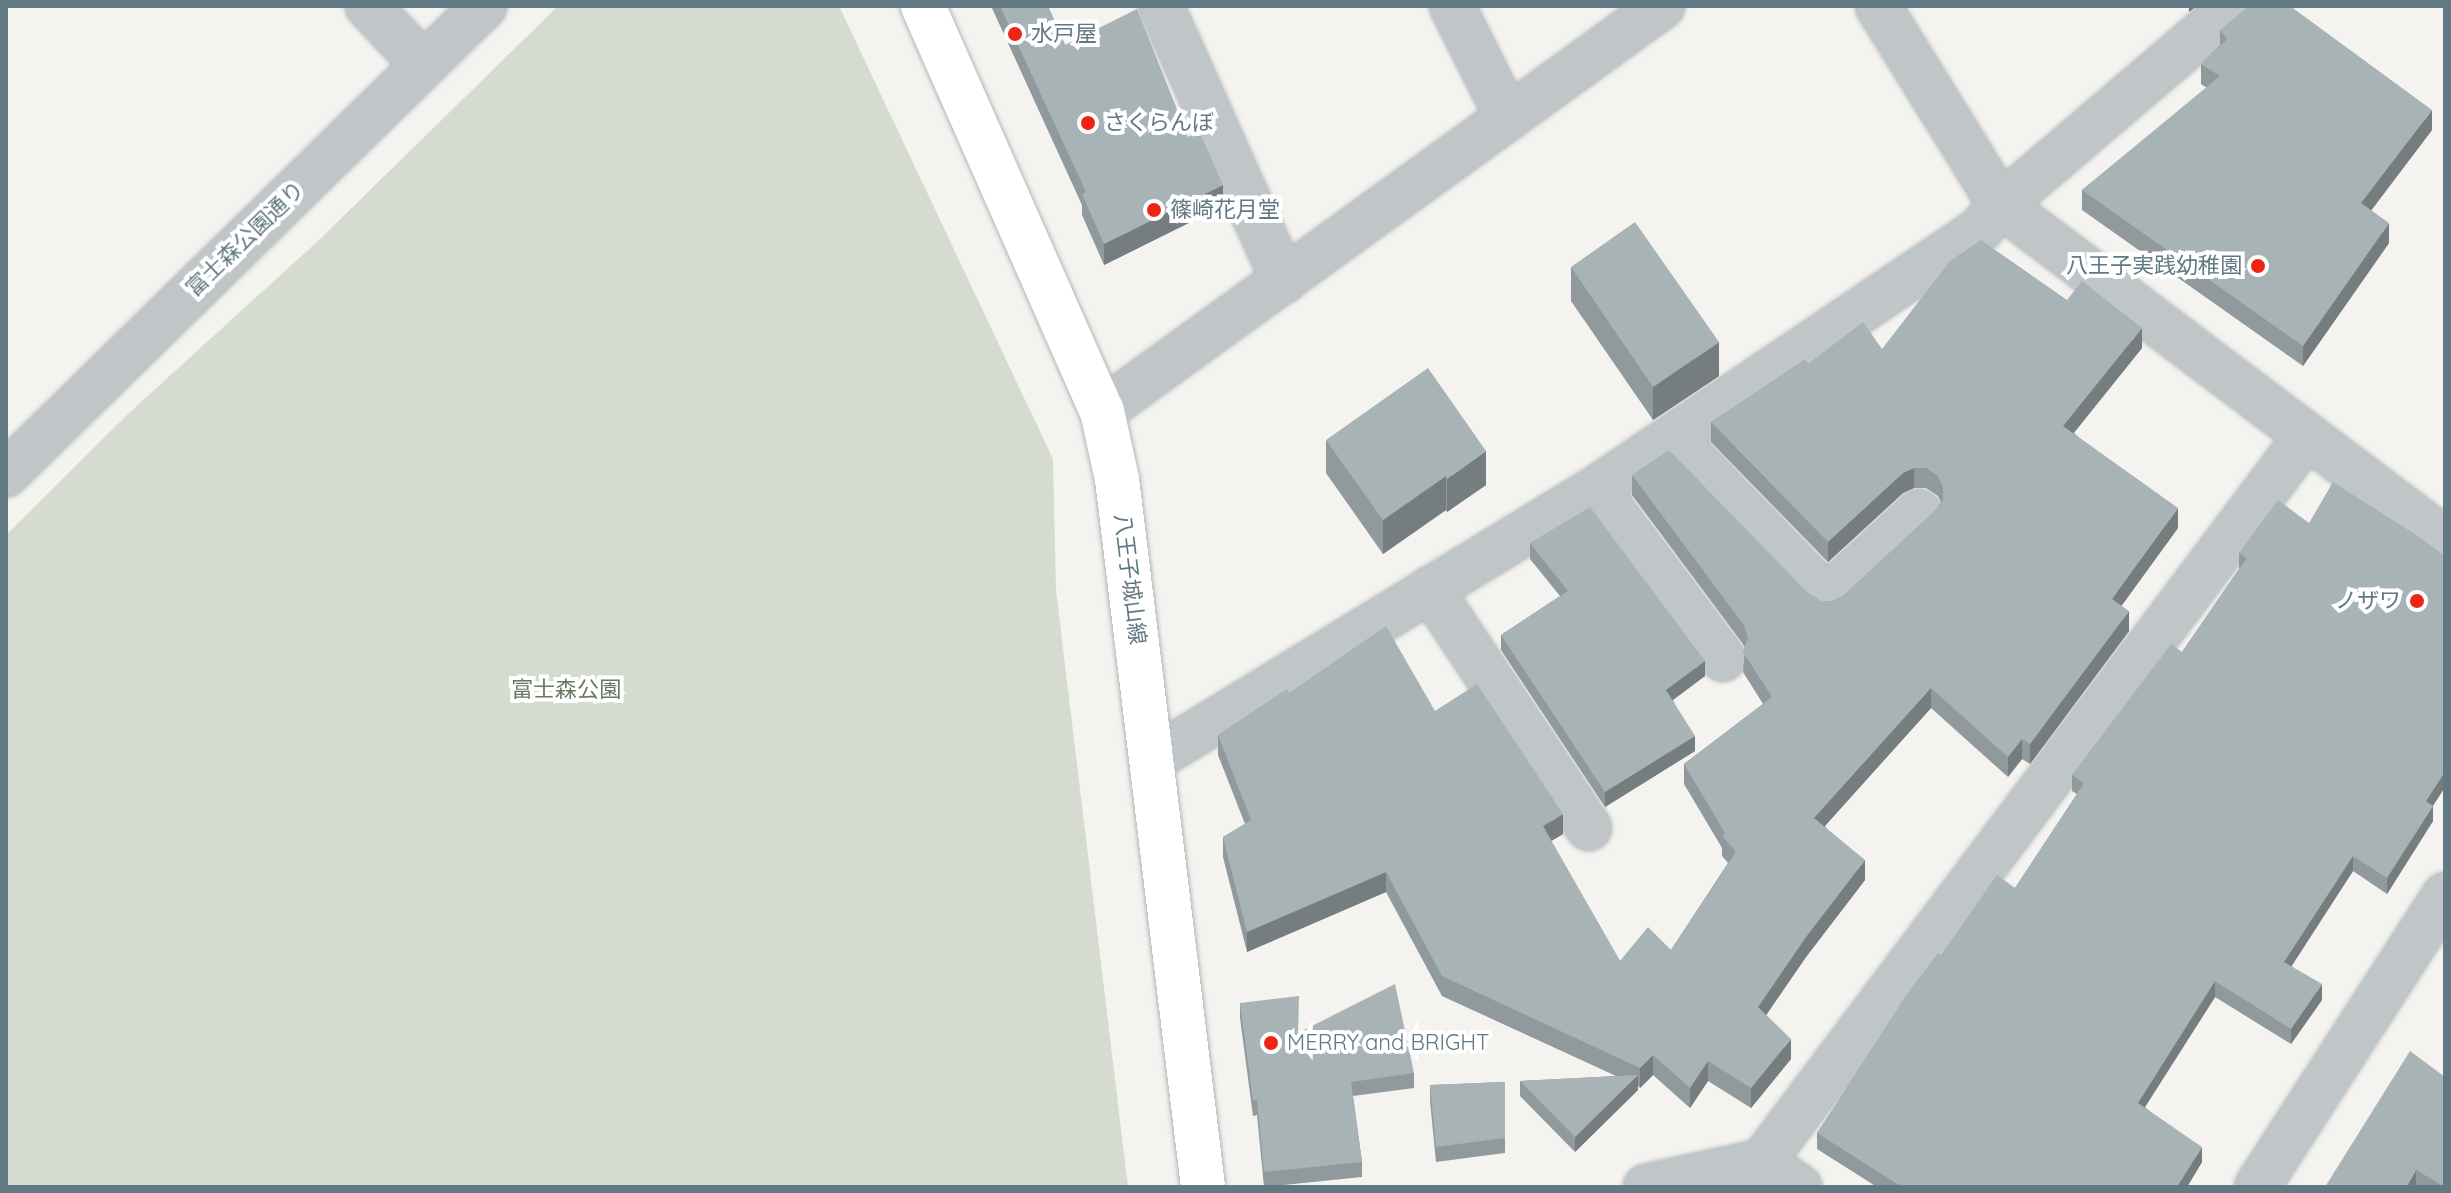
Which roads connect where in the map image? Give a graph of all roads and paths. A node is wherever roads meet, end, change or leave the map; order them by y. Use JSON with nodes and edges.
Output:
{"nodes":[{"id":1,"x":368,"y":6,"type":"edge"},
{"id":2,"x":484,"y":6,"type":"edge"},
{"id":3,"x":923,"y":6,"type":"edge"},
{"id":4,"x":1161,"y":6,"type":"edge"},
{"id":5,"x":1452,"y":6,"type":"edge"},
{"id":6,"x":1662,"y":6,"type":"edge"},
{"id":7,"x":1878,"y":6,"type":"edge"},
{"id":8,"x":2234,"y":6,"type":"edge"},
{"id":9,"x":423,"y":64,"type":"junction"},
{"id":10,"x":1508,"y":118,"type":"junction"},
{"id":11,"x":2001,"y":205,"type":"junction"},
{"id":12,"x":1284,"y":281,"type":"junction"},
{"id":13,"x":1102,"y":411,"type":"junction"},
{"id":14,"x":2306,"y":437,"type":"junction"},
{"id":15,"x":1673,"y":438,"type":"junction"},
{"id":16,"x":6,"y":474,"type":"edge"},
{"id":17,"x":1596,"y":489,"type":"junction"},
{"id":18,"x":1919,"y":512,"type":"dead end"},
{"id":19,"x":2445,"y":540,"type":"edge"},
{"id":20,"x":1430,"y":589,"type":"junction"},
{"id":21,"x":1723,"y":659,"type":"dead end"},
{"id":22,"x":1153,"y":759,"type":"junction"},
{"id":23,"x":1589,"y":828,"type":"dead end"},
{"id":24,"x":2445,"y":895,"type":"edge"},
{"id":25,"x":1762,"y":1162,"type":"junction"},
{"id":26,"x":1203,"y":1187,"type":"edge"},
{"id":27,"x":1646,"y":1187,"type":"edge"},
{"id":28,"x":1799,"y":1187,"type":"edge"},
{"id":29,"x":2257,"y":1187,"type":"edge"}],
"edges":[{"from":1,"to":9,"type":"street"},
{"from":2,"to":9,"type":"street","name":"富士森公園通り"},
{"from":3,"to":13,"type":"main road","name":"八王子城山線"},
{"from":4,"to":12,"type":"street"},
{"from":5,"to":10,"type":"street"},
{"from":6,"to":10,"type":"street"},
{"from":7,"to":11,"type":"street"},
{"from":8,"to":11,"type":"street"},
{"from":9,"to":16,"type":"street","name":"富士森公園通り"},
{"from":10,"to":12,"type":"street"},
{"from":11,"to":14,"type":"street"},
{"from":11,"to":15,"type":"street"},
{"from":12,"to":13,"type":"street"},
{"from":13,"to":22,"type":"main road","name":"八王子城山線"},
{"from":14,"to":19,"type":"street"},
{"from":14,"to":25,"type":"street"},
{"from":15,"to":17,"type":"street"},
{"from":15,"to":18,"type":"street"},
{"from":17,"to":20,"type":"street"},
{"from":17,"to":21,"type":"street"},
{"from":20,"to":22,"type":"street"},
{"from":20,"to":23,"type":"street"},
{"from":22,"to":26,"type":"main road","name":"八王子城山線"},
{"from":24,"to":29,"type":"street"},
{"from":25,"to":27,"type":"street"},
{"from":25,"to":28,"type":"street"}]}
